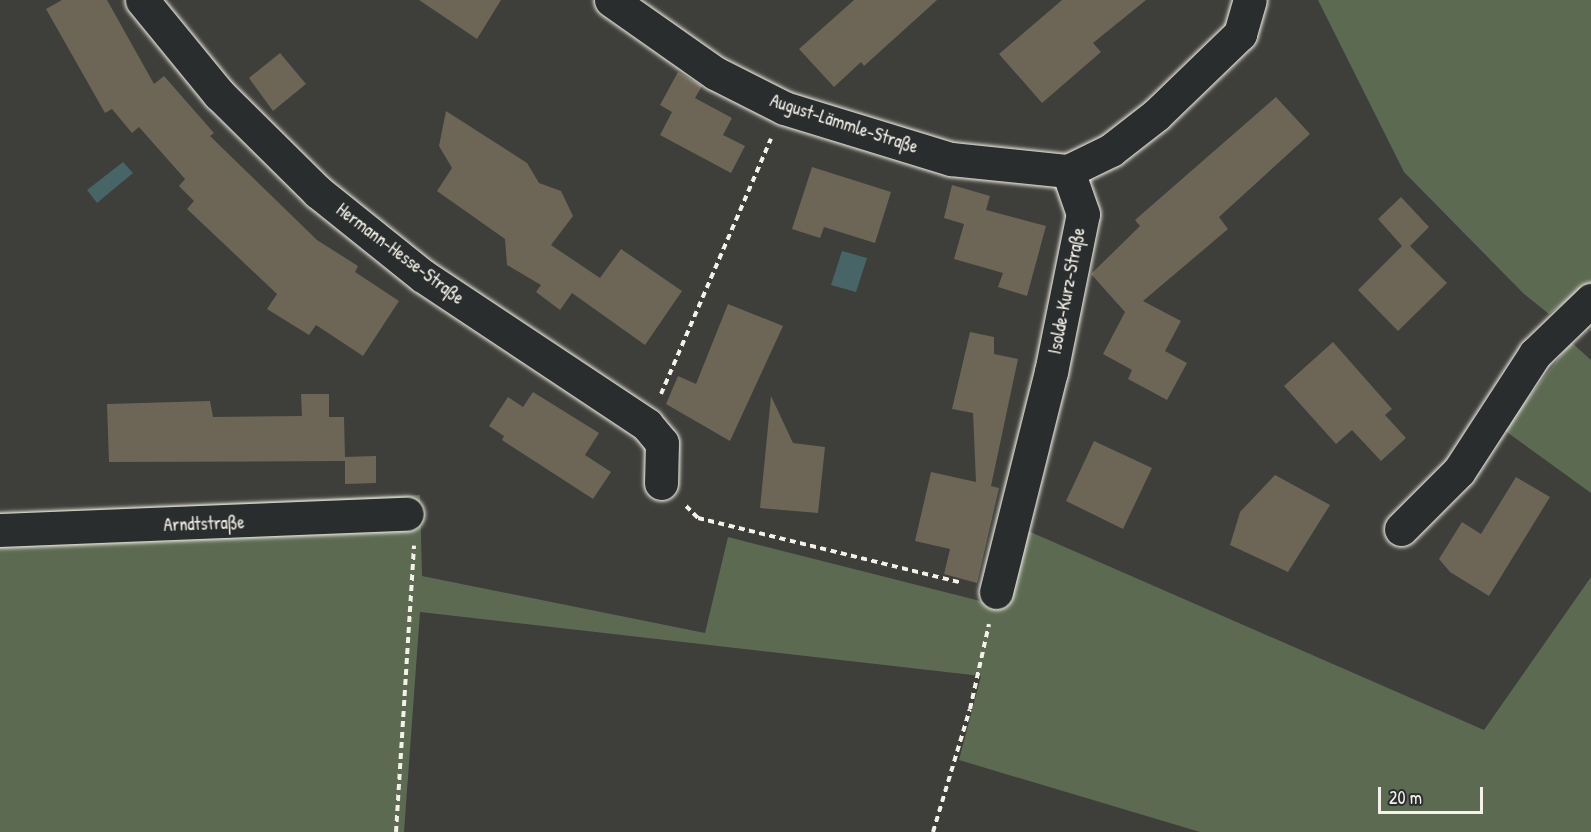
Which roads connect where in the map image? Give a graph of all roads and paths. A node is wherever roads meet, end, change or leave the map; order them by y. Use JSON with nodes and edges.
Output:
{"nodes":[{"id":1,"x":142,"y":0,"type":"edge"},
{"id":2,"x":611,"y":0,"type":"edge"},
{"id":3,"x":1250,"y":0,"type":"edge"},
{"id":4,"x":784,"y":108,"type":"junction"},
{"id":5,"x":1068,"y":171,"type":"junction"},
{"id":6,"x":1591,"y":300,"type":"edge"},
{"id":7,"x":648,"y":425,"type":"junction"},
{"id":8,"x":661,"y":483,"type":"dead end"},
{"id":9,"x":407,"y":514,"type":"joint"},
{"id":10,"x":698,"y":518,"type":"dead end"},
{"id":11,"x":1401,"y":529,"type":"dead end"},
{"id":12,"x":0,"y":531,"type":"edge"},
{"id":13,"x":996,"y":592,"type":"junction"},
{"id":14,"x":396,"y":832,"type":"edge"},
{"id":15,"x":933,"y":832,"type":"edge"}],
"edges":[{"from":1,"to":7,"type":"street","name":"Hermann-Hesse-Straße"},
{"from":2,"to":4,"type":"street","name":"August-Lämmle-Straße"},
{"from":3,"to":5,"type":"street"},
{"from":4,"to":5,"type":"street","name":"August-Lämmle-Straße"},
{"from":4,"to":7,"type":"path"},
{"from":5,"to":13,"type":"street","name":"Isolde-Kurz-Straße"},
{"from":6,"to":11,"type":"street"},
{"from":7,"to":8,"type":"street","name":"Hermann-Hesse-Straße"},
{"from":9,"to":12,"type":"street","name":"Arndtstraße"},
{"from":9,"to":14,"type":"path"},
{"from":10,"to":13,"type":"path"},
{"from":13,"to":15,"type":"path"}]}
